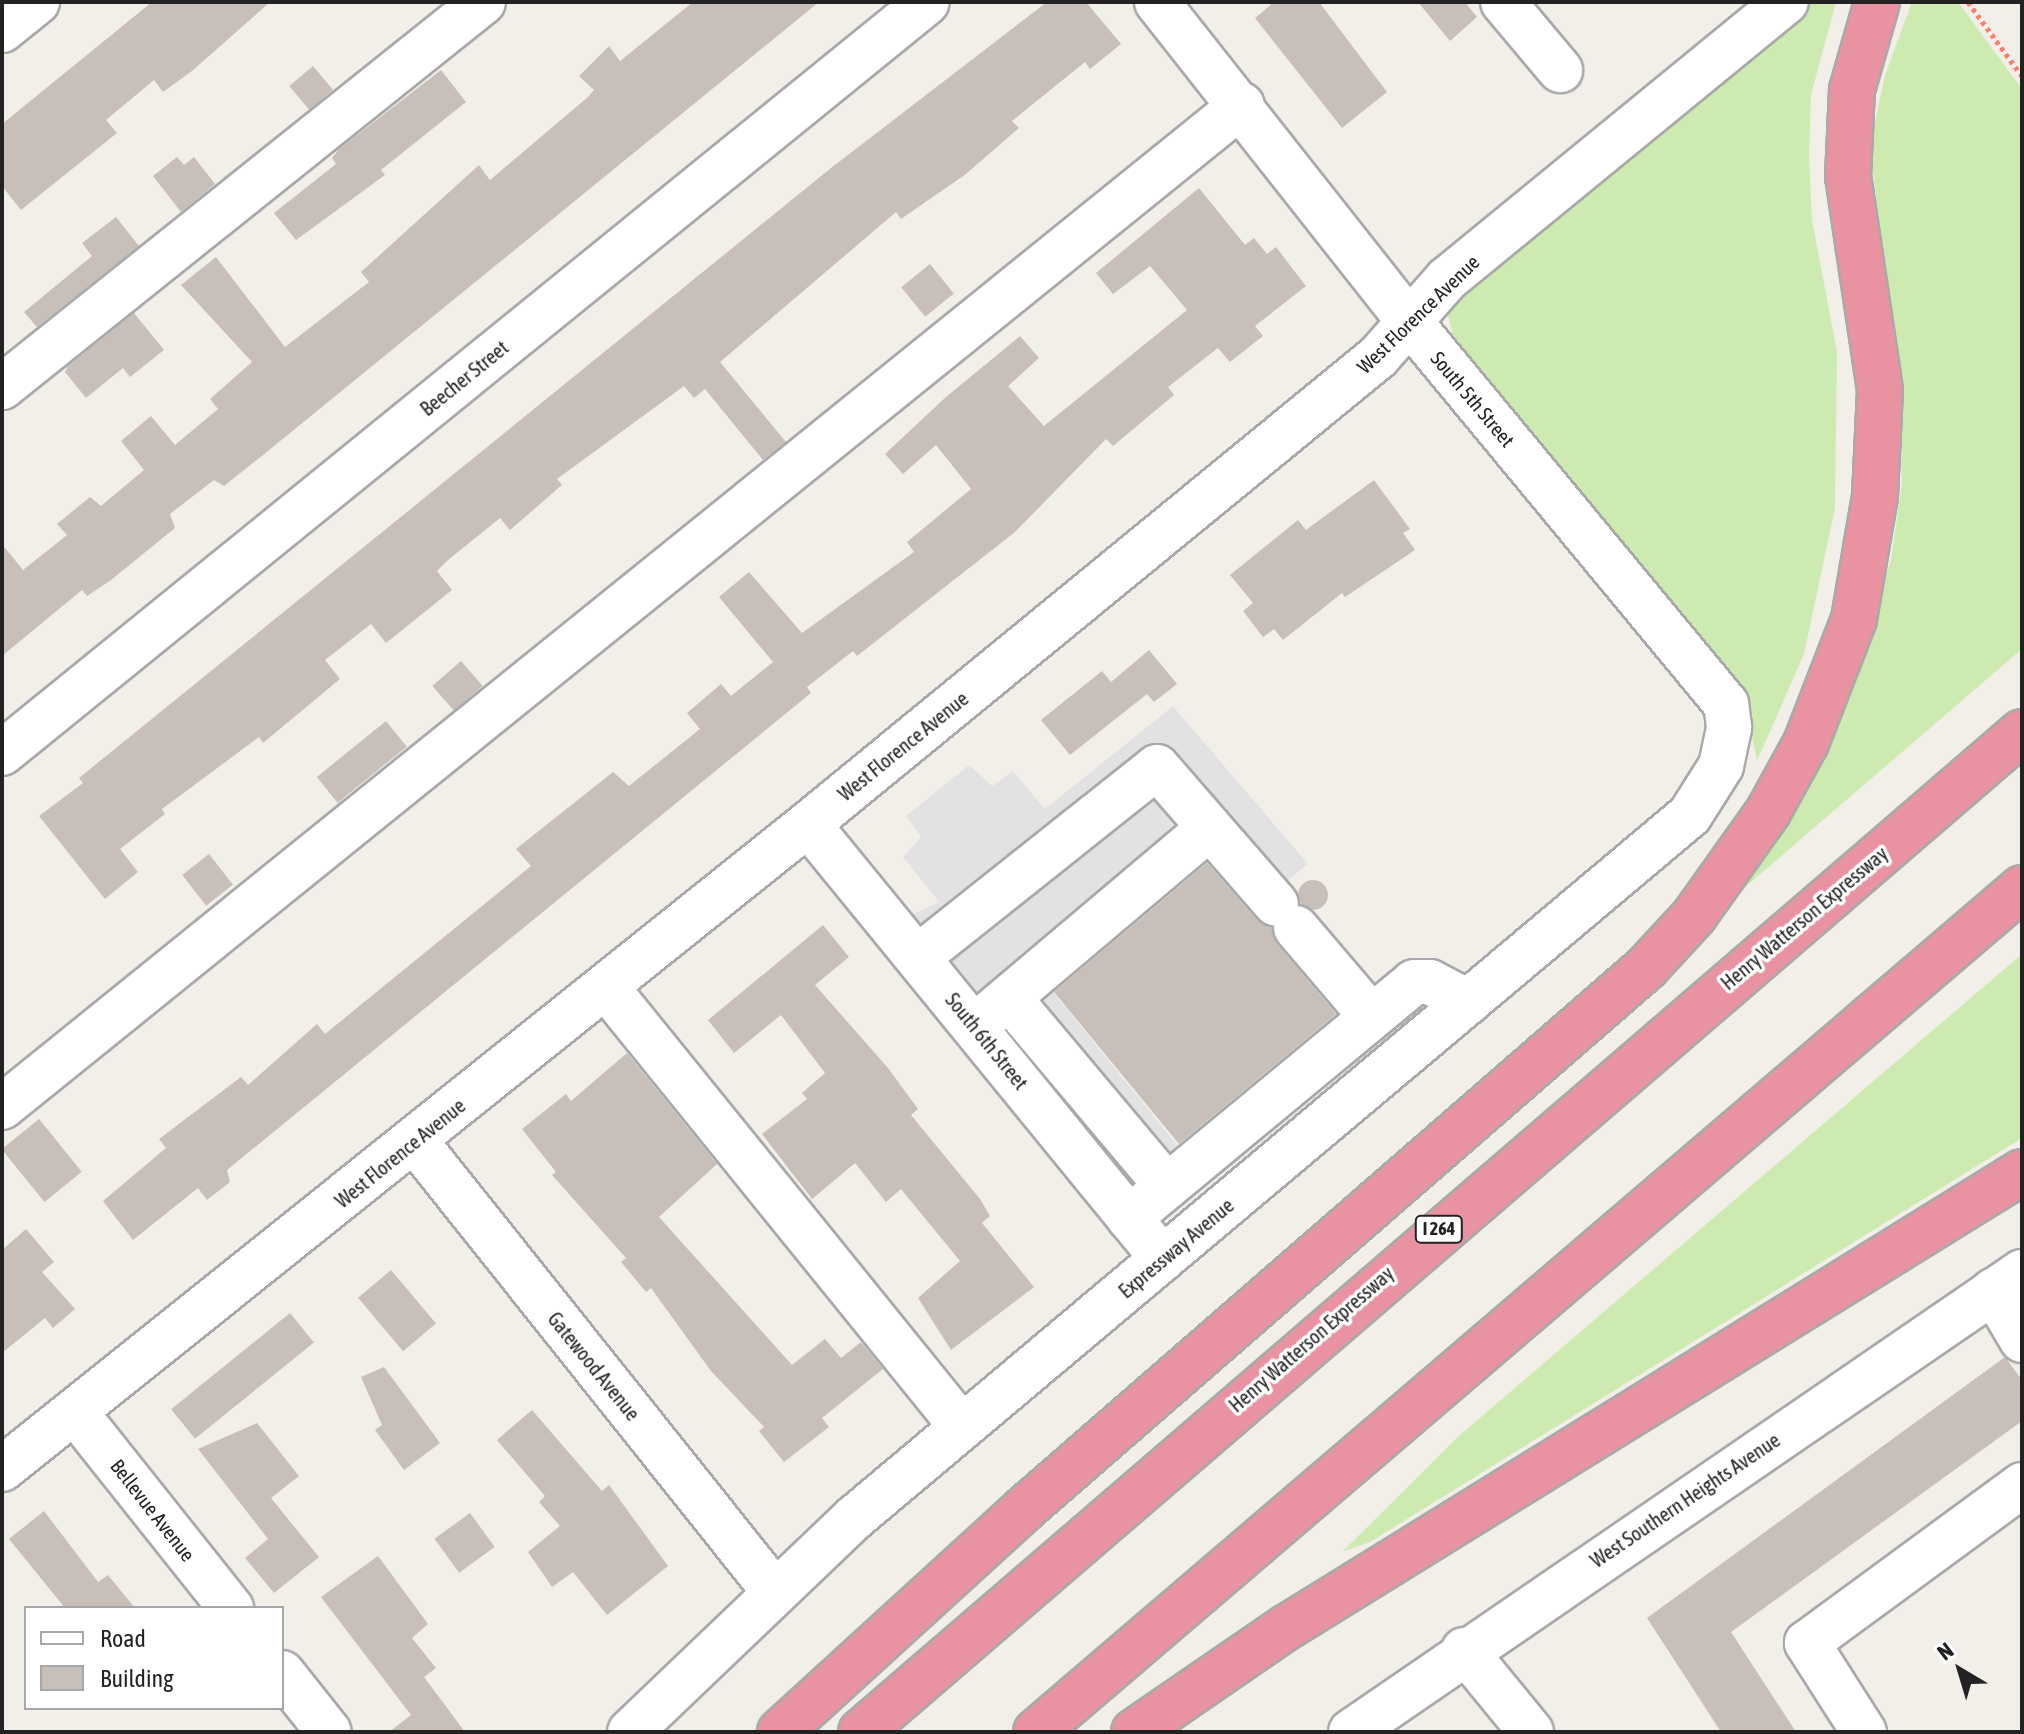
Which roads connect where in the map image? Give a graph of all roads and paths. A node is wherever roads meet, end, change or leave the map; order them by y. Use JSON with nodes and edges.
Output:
{"nodes":[{"id":1,"x":37,"y":2,"type":"edge"},
{"id":2,"x":483,"y":2,"type":"edge"},
{"id":3,"x":927,"y":2,"type":"edge"},
{"id":4,"x":1157,"y":2,"type":"edge"},
{"id":5,"x":1503,"y":2,"type":"edge"},
{"id":6,"x":1786,"y":2,"type":"edge"},
{"id":7,"x":1877,"y":2,"type":"edge"},
{"id":8,"x":1968,"y":2,"type":"edge"},
{"id":9,"x":2,"y":30,"type":"edge"},
{"id":10,"x":1560,"y":70,"type":"dead end"},
{"id":11,"x":2022,"y":76,"type":"edge"},
{"id":12,"x":1242,"y":105,"type":"junction"},
{"id":13,"x":1408,"y":320,"type":"junction"},
{"id":14,"x":2,"y":387,"type":"edge"},
{"id":15,"x":2022,"y":732,"type":"edge"},
{"id":16,"x":2,"y":753,"type":"edge"},
{"id":17,"x":1721,"y":766,"type":"joint"},
{"id":18,"x":808,"y":824,"type":"junction"},
{"id":19,"x":1209,"y":828,"type":"junction"},
{"id":20,"x":2022,"y":888,"type":"edge"},
{"id":21,"x":918,"y":957,"type":"junction"},
{"id":22,"x":606,"y":987,"type":"junction"},
{"id":23,"x":1009,"y":998,"type":"junction"},
{"id":24,"x":1468,"y":1002,"type":"junction"},
{"id":25,"x":1370,"y":1015,"type":"junction"},
{"id":26,"x":975,"y":1026,"type":"junction"},
{"id":27,"x":2,"y":1107,"type":"edge"},
{"id":28,"x":415,"y":1141,"type":"junction"},
{"id":29,"x":2022,"y":1172,"type":"edge"},
{"id":30,"x":1167,"y":1186,"type":"junction"},
{"id":31,"x":1129,"y":1218,"type":"junction"},
{"id":32,"x":1163,"y":1259,"type":"junction"},
{"id":33,"x":2008,"y":1282,"type":"edge"},
{"id":34,"x":2022,"y":1340,"type":"edge"},
{"id":35,"x":75,"y":1412,"type":"junction"},
{"id":36,"x":962,"y":1427,"type":"junction"},
{"id":37,"x":2,"y":1469,"type":"edge"},
{"id":38,"x":2022,"y":1485,"type":"edge"},
{"id":39,"x":774,"y":1591,"type":"junction"},
{"id":40,"x":229,"y":1606,"type":"edge"},
{"id":41,"x":1464,"y":1650,"type":"junction"},
{"id":42,"x":284,"y":1676,"type":"edge"},
{"id":43,"x":329,"y":1732,"type":"edge"},
{"id":44,"x":630,"y":1732,"type":"edge"},
{"id":45,"x":780,"y":1732,"type":"edge"},
{"id":46,"x":861,"y":1732,"type":"edge"},
{"id":47,"x":1036,"y":1732,"type":"edge"},
{"id":48,"x":1134,"y":1732,"type":"edge"},
{"id":49,"x":1351,"y":1732,"type":"edge"},
{"id":50,"x":1531,"y":1732,"type":"edge"},
{"id":51,"x":1864,"y":1732,"type":"edge"}],
"edges":[{"from":1,"to":9,"type":"street"},
{"from":2,"to":14,"type":"street"},
{"from":3,"to":16,"type":"street","name":"Beecher Street"},
{"from":4,"to":12,"type":"street","name":"South 5th Street"},
{"from":5,"to":10,"type":"street"},
{"from":6,"to":13,"type":"street","name":"West Florence Avenue"},
{"from":7,"to":45,"type":"highway"},
{"from":8,"to":11,"type":"path"},
{"from":12,"to":13,"type":"street","name":"South 5th Street"},
{"from":12,"to":27,"type":"street"},
{"from":13,"to":17,"type":"street","name":"South 5th Street"},
{"from":13,"to":18,"type":"street","name":"West Florence Avenue"},
{"from":15,"to":46,"type":"highway","name":"Henry Watterson Expressway","number":"I 264"},
{"from":17,"to":24,"type":"street","name":"Expressway Avenue"},
{"from":18,"to":21,"type":"street","name":"South 6th Street"},
{"from":18,"to":22,"type":"street","name":"West Florence Avenue"},
{"from":19,"to":21,"type":"street"},
{"from":19,"to":23,"type":"street"},
{"from":19,"to":25,"type":"street"},
{"from":20,"to":47,"type":"highway"},
{"from":21,"to":26,"type":"street","name":"South 6th Street"},
{"from":22,"to":28,"type":"street","name":"West Florence Avenue"},
{"from":22,"to":36,"type":"street"},
{"from":23,"to":26,"type":"street"},
{"from":23,"to":30,"type":"street"},
{"from":24,"to":25,"type":"street"},
{"from":24,"to":32,"type":"street","name":"Expressway Avenue"},
{"from":25,"to":30,"type":"street"},
{"from":26,"to":31,"type":"street","name":"South 6th Street"},
{"from":28,"to":35,"type":"street","name":"West Florence Avenue"},
{"from":28,"to":39,"type":"street","name":"Gatewood Avenue"},
{"from":29,"to":48,"type":"highway"},
{"from":30,"to":31,"type":"street"},
{"from":31,"to":32,"type":"street","name":"South 6th Street"},
{"from":32,"to":36,"type":"street","name":"Expressway Avenue"},
{"from":33,"to":34,"type":"street"},
{"from":33,"to":41,"type":"street","name":"West Southern Heights Avenue"},
{"from":35,"to":37,"type":"street","name":"West Florence Avenue"},
{"from":35,"to":40,"type":"street","name":"Bellevue Avenue"},
{"from":36,"to":39,"type":"street","name":"Expressway Avenue"},
{"from":38,"to":51,"type":"street"},
{"from":39,"to":44,"type":"street","name":"Expressway Avenue"},
{"from":41,"to":49,"type":"street","name":"West Southern Heights Avenue"},
{"from":41,"to":50,"type":"street"},
{"from":42,"to":43,"type":"street"}]}
